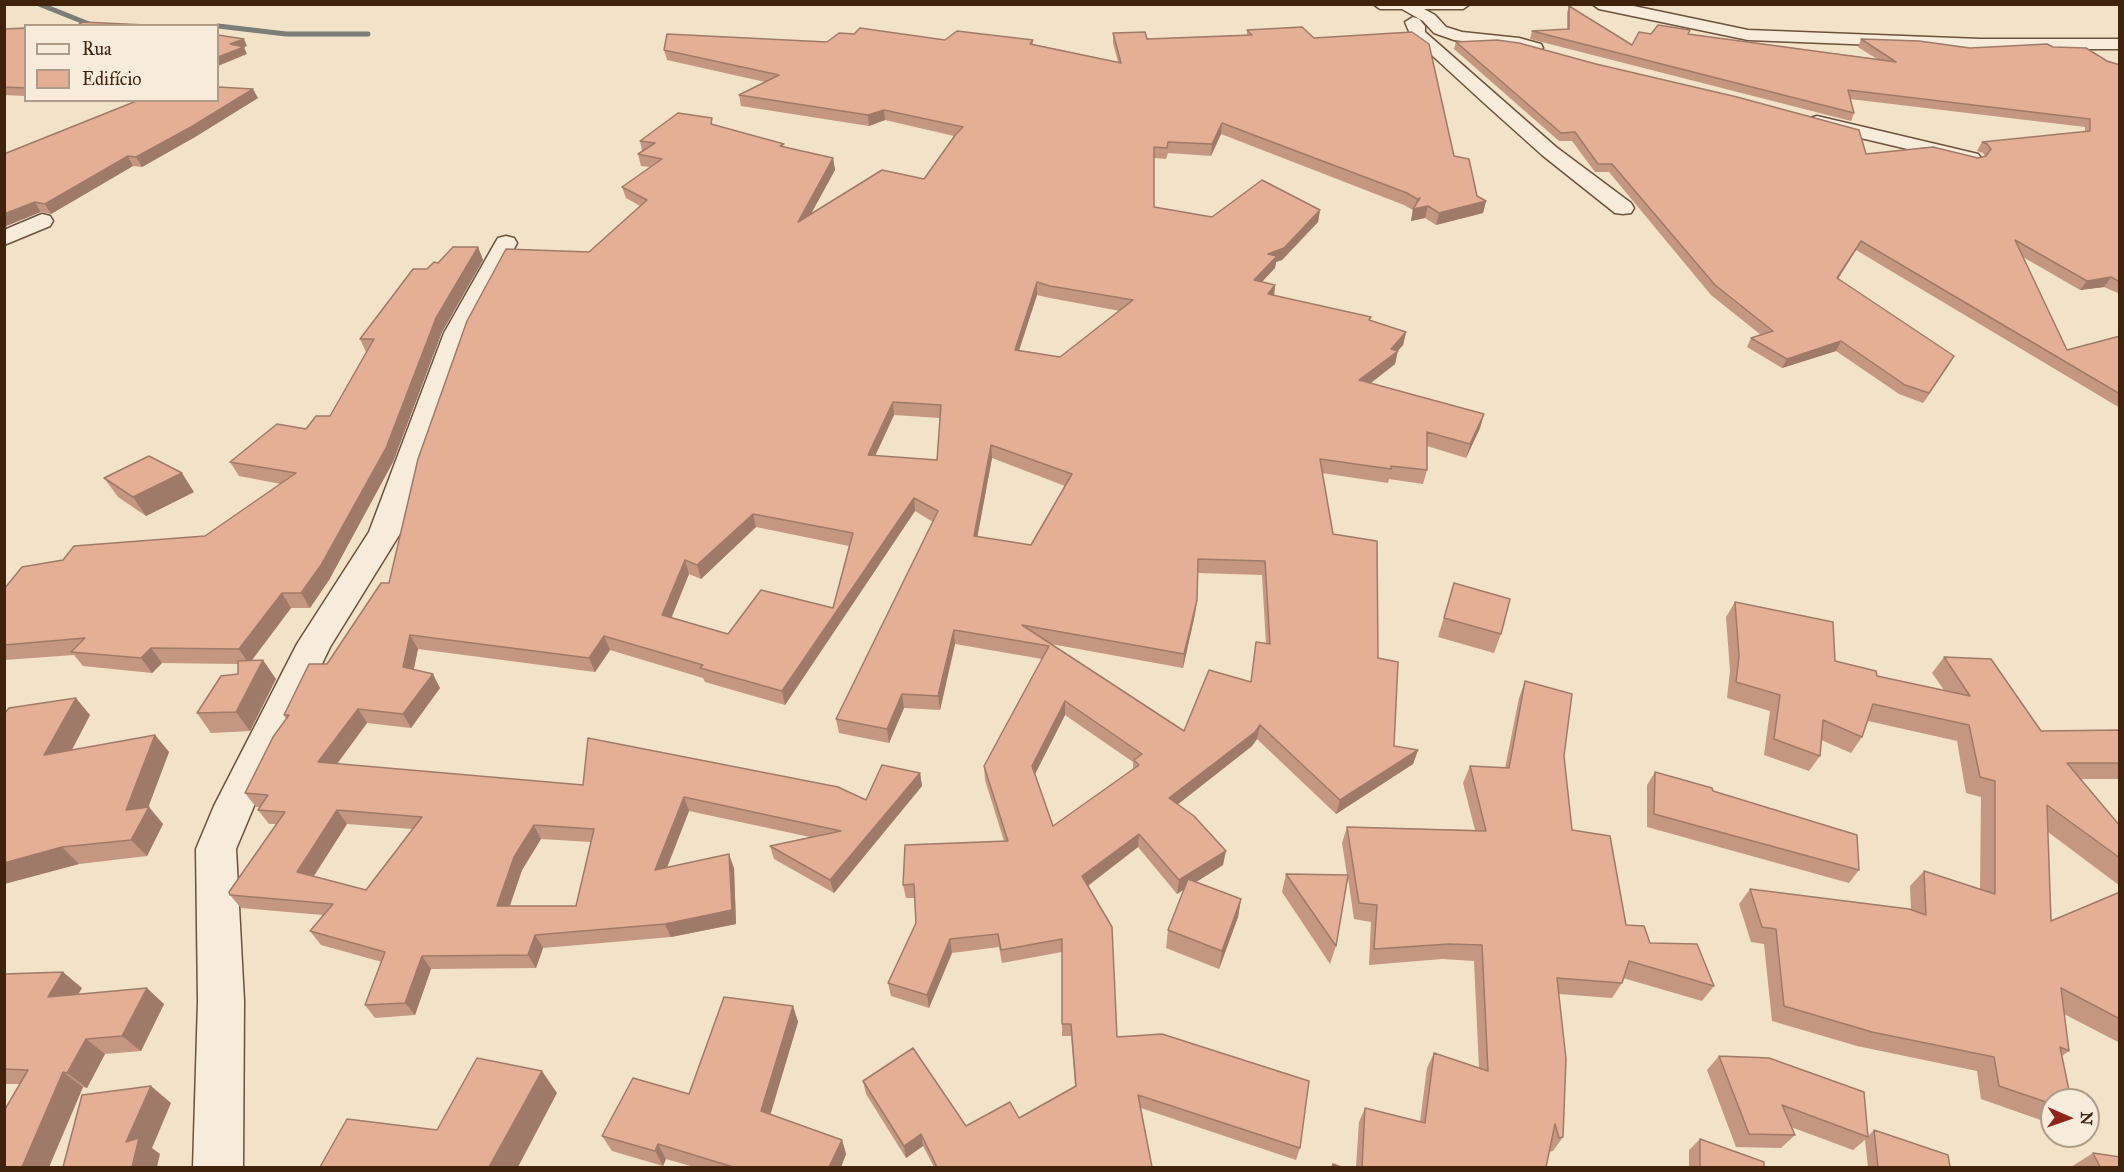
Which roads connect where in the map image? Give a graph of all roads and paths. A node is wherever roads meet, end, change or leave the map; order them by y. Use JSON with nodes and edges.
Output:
{"nodes":[{"id":1,"x":1380,"y":4,"type":"edge"},
{"id":2,"x":1463,"y":4,"type":"edge"},
{"id":3,"x":1599,"y":4,"type":"edge"},
{"id":4,"x":1402,"y":5,"type":"edge"},
{"id":5,"x":2120,"y":44,"type":"edge"},
{"id":6,"x":1552,"y":53,"type":"edge"},
{"id":7,"x":1804,"y":118,"type":"edge"},
{"id":8,"x":1974,"y":158,"type":"edge"},
{"id":9,"x":1623,"y":208,"type":"dead end"},
{"id":10,"x":42,"y":221,"type":"dead end"},
{"id":11,"x":4,"y":238,"type":"edge"},
{"id":12,"x":506,"y":243,"type":"dead end"},
{"id":13,"x":218,"y":1167,"type":"edge"}],
"edges":[{"from":1,"to":4,"type":"street"},
{"from":2,"to":4,"type":"street"},
{"from":3,"to":5,"type":"street"},
{"from":4,"to":6,"type":"street"},
{"from":4,"to":9,"type":"street"},
{"from":7,"to":8,"type":"street"},
{"from":10,"to":11,"type":"street"},
{"from":12,"to":13,"type":"street"}]}
